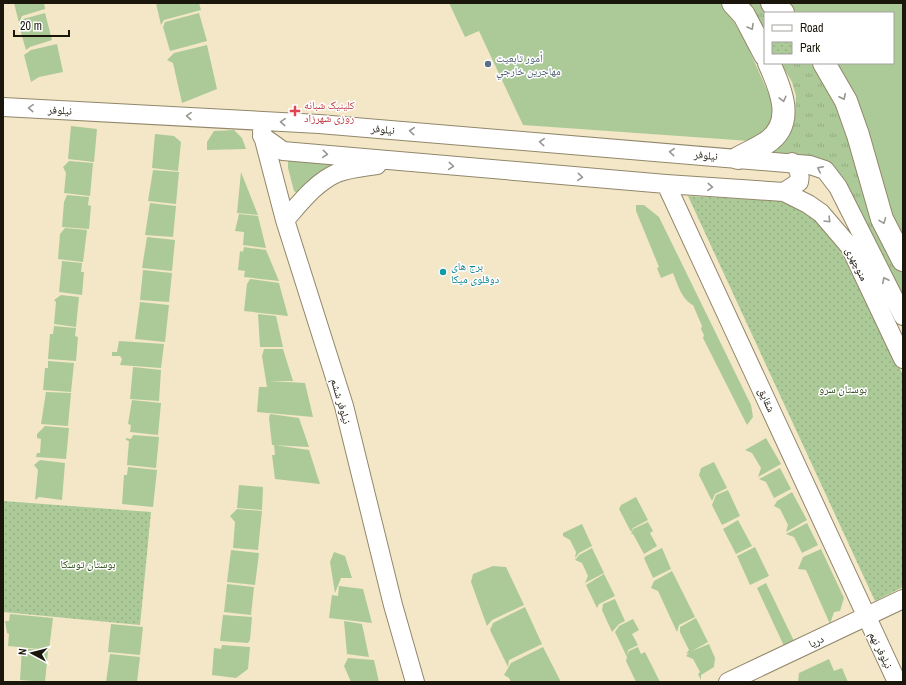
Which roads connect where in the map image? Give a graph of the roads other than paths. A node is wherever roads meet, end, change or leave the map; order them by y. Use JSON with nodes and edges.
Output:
{"nodes":[{"id":1,"x":733,"y":3,"type":"edge"},
{"id":2,"x":772,"y":3,"type":"edge"},
{"id":3,"x":782,"y":12,"type":"edge"},
{"id":4,"x":764,"y":53,"type":"edge"},
{"id":5,"x":769,"y":64,"type":"edge"},
{"id":6,"x":825,"y":64,"type":"edge"},
{"id":7,"x":3,"y":107,"type":"edge"},
{"id":8,"x":262,"y":129,"type":"junction"},
{"id":9,"x":738,"y":158,"type":"junction"},
{"id":10,"x":398,"y":162,"type":"junction"},
{"id":11,"x":792,"y":162,"type":"junction"},
{"id":12,"x":666,"y":184,"type":"junction"},
{"id":13,"x":784,"y":192,"type":"junction"},
{"id":14,"x":285,"y":220,"type":"junction"},
{"id":15,"x":903,"y":260,"type":"edge"},
{"id":16,"x":903,"y":315,"type":"edge"},
{"id":17,"x":887,"y":325,"type":"junction"},
{"id":18,"x":903,"y":359,"type":"edge"},
{"id":19,"x":903,"y":599,"type":"edge"},
{"id":20,"x":866,"y":617,"type":"junction"},
{"id":21,"x":416,"y":682,"type":"edge"},
{"id":22,"x":728,"y":682,"type":"edge"},
{"id":23,"x":897,"y":682,"type":"edge"}],
"edges":[{"from":1,"to":4,"type":"highway","one_way":true},
{"from":2,"to":3,"type":"highway"},
{"from":5,"to":9,"type":"highway","one_way":true},
{"from":6,"to":15,"type":"highway","one_way":true},
{"from":8,"to":7,"type":"street","name":"نیلوفر","one_way":true},
{"from":9,"to":8,"type":"street","name":"نیلوفر","one_way":true},
{"from":8,"to":10,"type":"street","one_way":true},
{"from":8,"to":14,"type":"street","name":"نیلوفر ششم"},
{"from":9,"to":11,"type":"street","name":"نیلوفر"},
{"from":10,"to":12,"type":"street","one_way":true},
{"from":10,"to":14,"type":"street"},
{"from":11,"to":13,"type":"street"},
{"from":16,"to":11,"type":"street","name":"منوچهری","one_way":true},
{"from":12,"to":13,"type":"street","one_way":true},
{"from":12,"to":20,"type":"street","name":"شقایق"},
{"from":13,"to":17,"type":"street","name":"منوچهری","one_way":true},
{"from":14,"to":21,"type":"street","name":"نیلوفر ششم"},
{"from":16,"to":17,"type":"street"},
{"from":17,"to":18,"type":"street","name":"منوچهری"},
{"from":19,"to":20,"type":"street","name":"دریا"},
{"from":20,"to":22,"type":"street","name":"دریا"},
{"from":20,"to":23,"type":"street","name":"نیلوفر نهم"}]}
